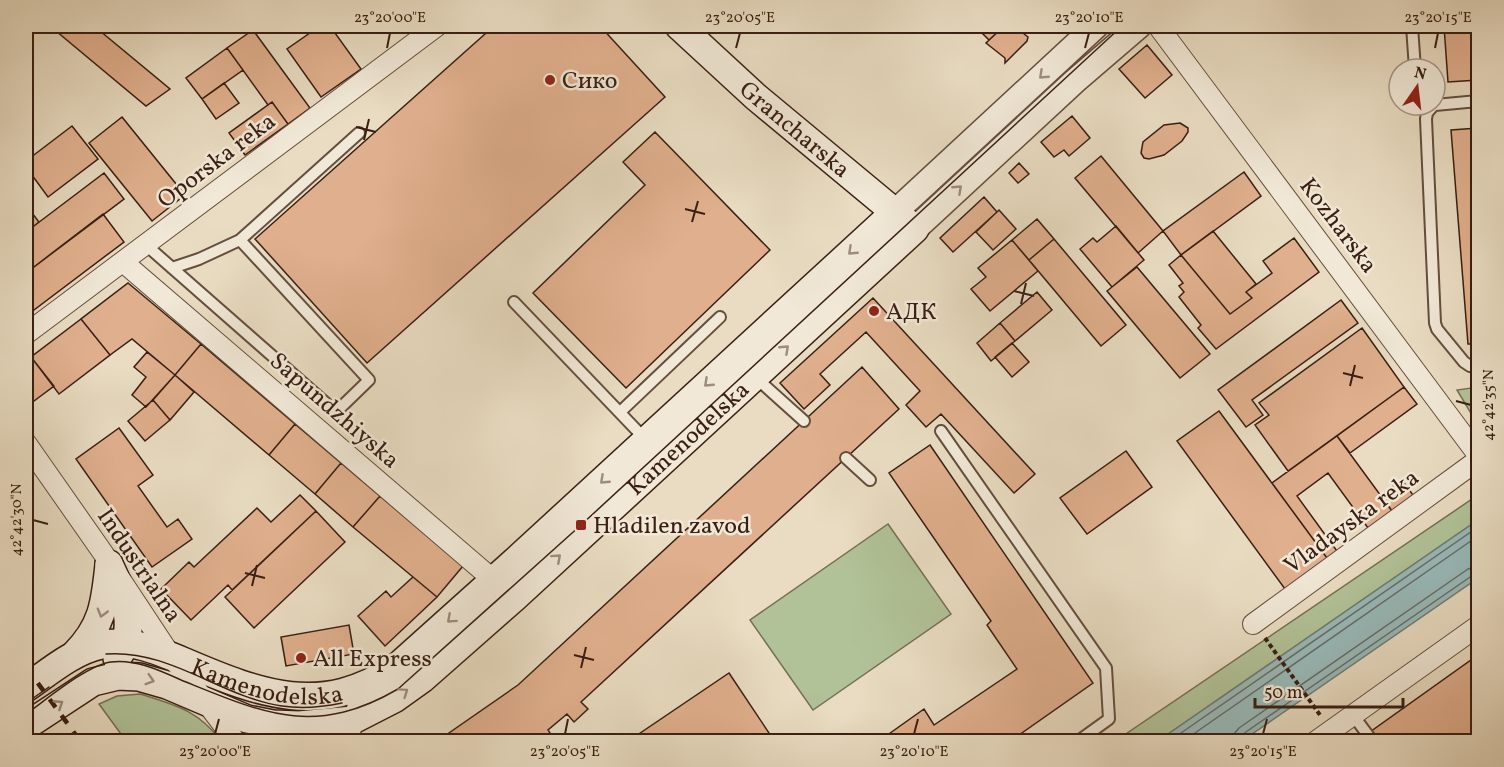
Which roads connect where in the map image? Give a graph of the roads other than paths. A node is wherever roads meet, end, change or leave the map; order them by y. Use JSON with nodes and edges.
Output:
{"nodes":[{"id":1,"x":437,"y":26,"type":"edge"},
{"id":2,"x":679,"y":26,"type":"edge"},
{"id":3,"x":1096,"y":26,"type":"edge"},
{"id":4,"x":1138,"y":26,"type":"edge"},
{"id":5,"x":1158,"y":26,"type":"edge"},
{"id":6,"x":1412,"y":26,"type":"edge"},
{"id":7,"x":1414,"y":57,"type":"edge"},
{"id":8,"x":1479,"y":100,"type":"edge"},
{"id":9,"x":1447,"y":104,"type":"edge"},
{"id":10,"x":1427,"y":117,"type":"edge"},
{"id":11,"x":359,"y":133,"type":"dead end"},
{"id":12,"x":905,"y":220,"type":"junction"},
{"id":13,"x":240,"y":240,"type":"junction"},
{"id":14,"x":146,"y":245,"type":"junction"},
{"id":15,"x":123,"y":262,"type":"junction"},
{"id":16,"x":172,"y":268,"type":"junction"},
{"id":17,"x":514,"y":302,"type":"dead end"},
{"id":18,"x":720,"y":317,"type":"dead end"},
{"id":19,"x":26,"y":334,"type":"edge"},
{"id":20,"x":1479,"y":367,"type":"edge"},
{"id":21,"x":755,"y":377,"type":"junction"},
{"id":22,"x":620,"y":412,"type":"junction"},
{"id":23,"x":804,"y":421,"type":"dead end"},
{"id":24,"x":941,"y":431,"type":"dead end"},
{"id":25,"x":26,"y":443,"type":"edge"},
{"id":26,"x":656,"y":450,"type":"junction"},
{"id":27,"x":1479,"y":455,"type":"edge"},
{"id":28,"x":846,"y":458,"type":"dead end"},
{"id":29,"x":1479,"y":460,"type":"edge"},
{"id":30,"x":870,"y":480,"type":"dead end"},
{"id":31,"x":109,"y":564,"type":"junction"},
{"id":32,"x":504,"y":589,"type":"junction"},
{"id":33,"x":1253,"y":624,"type":"dead end"},
{"id":34,"x":1479,"y":626,"type":"edge"},
{"id":35,"x":126,"y":644,"type":"junction"},
{"id":36,"x":75,"y":654,"type":"junction"},
{"id":37,"x":171,"y":656,"type":"junction"},
{"id":38,"x":93,"y":682,"type":"junction"},
{"id":39,"x":364,"y":685,"type":"junction"},
{"id":40,"x":26,"y":688,"type":"edge"},
{"id":41,"x":208,"y":704,"type":"junction"},
{"id":42,"x":1353,"y":715,"type":"junction"},
{"id":43,"x":26,"y":726,"type":"edge"},
{"id":44,"x":350,"y":731,"type":"edge"},
{"id":45,"x":236,"y":741,"type":"edge"},
{"id":46,"x":1077,"y":741,"type":"edge"},
{"id":47,"x":1315,"y":741,"type":"edge"},
{"id":48,"x":1373,"y":741,"type":"edge"}],
"edges":[{"from":1,"to":14,"type":"street","name":"Oporska reka"},
{"from":2,"to":12,"type":"main road","name":"Grancharska"},
{"from":3,"to":12,"type":"street","name":"Kamenodelska","one_way":true},
{"from":12,"to":4,"type":"street","name":"Kamenodelska","one_way":true},
{"from":5,"to":27,"type":"street","name":"Kozharska"},
{"from":6,"to":7,"type":"lane"},
{"from":8,"to":9,"type":"lane"},
{"from":10,"to":20,"type":"lane"},
{"from":11,"to":13,"type":"lane"},
{"from":21,"to":12,"type":"main road","name":"Kamenodelska","one_way":true},
{"from":12,"to":26,"type":"main road","name":"Kamenodelska","one_way":true},
{"from":13,"to":16,"type":"lane"},
{"from":13,"to":16,"type":"lane"},
{"from":14,"to":15,"type":"street","name":"Oporska reka"},
{"from":14,"to":16,"type":"lane"},
{"from":15,"to":19,"type":"street","name":"Oporska reka"},
{"from":15,"to":32,"type":"street","name":"Sapundzhiyska"},
{"from":17,"to":22,"type":"lane"},
{"from":18,"to":22,"type":"lane"},
{"from":21,"to":23,"type":"lane"},
{"from":21,"to":26,"type":"main road","name":"Kamenodelska"},
{"from":22,"to":26,"type":"lane"},
{"from":24,"to":46,"type":"lane"},
{"from":25,"to":31,"type":"street","name":"Industrialna"},
{"from":26,"to":32,"type":"main road","name":"Kamenodelska"},
{"from":28,"to":30,"type":"lane"},
{"from":29,"to":33,"type":"street","name":"Vladayska reka"},
{"from":31,"to":35,"type":"main road"},
{"from":31,"to":36,"type":"main road","one_way":true},
{"from":31,"to":37,"type":"street","name":"Industrialna"},
{"from":32,"to":39,"type":"main road","name":"Kamenodelska","one_way":true},
{"from":44,"to":32,"type":"main road","name":"Kamenodelska","one_way":true},
{"from":34,"to":42,"type":"street"},
{"from":35,"to":36,"type":"main road","name":"Kamenodelska"},
{"from":35,"to":37,"type":"main road","name":"Kamenodelska"},
{"from":35,"to":38,"type":"main road"},
{"from":36,"to":40,"type":"main road","name":"Kamenodelska"},
{"from":37,"to":39,"type":"main road","name":"Kamenodelska"},
{"from":37,"to":41,"type":"street","name":"Industrialna"},
{"from":38,"to":41,"type":"main road","name":"Kamenodelska","one_way":true},
{"from":43,"to":38,"type":"main road","name":"Kamenodelska","one_way":true},
{"from":39,"to":44,"type":"street"},
{"from":41,"to":44,"type":"main road","name":"Kamenodelska"},
{"from":41,"to":45,"type":"street","name":"Industrialna"},
{"from":42,"to":47,"type":"street"},
{"from":42,"to":48,"type":"lane"}]}
